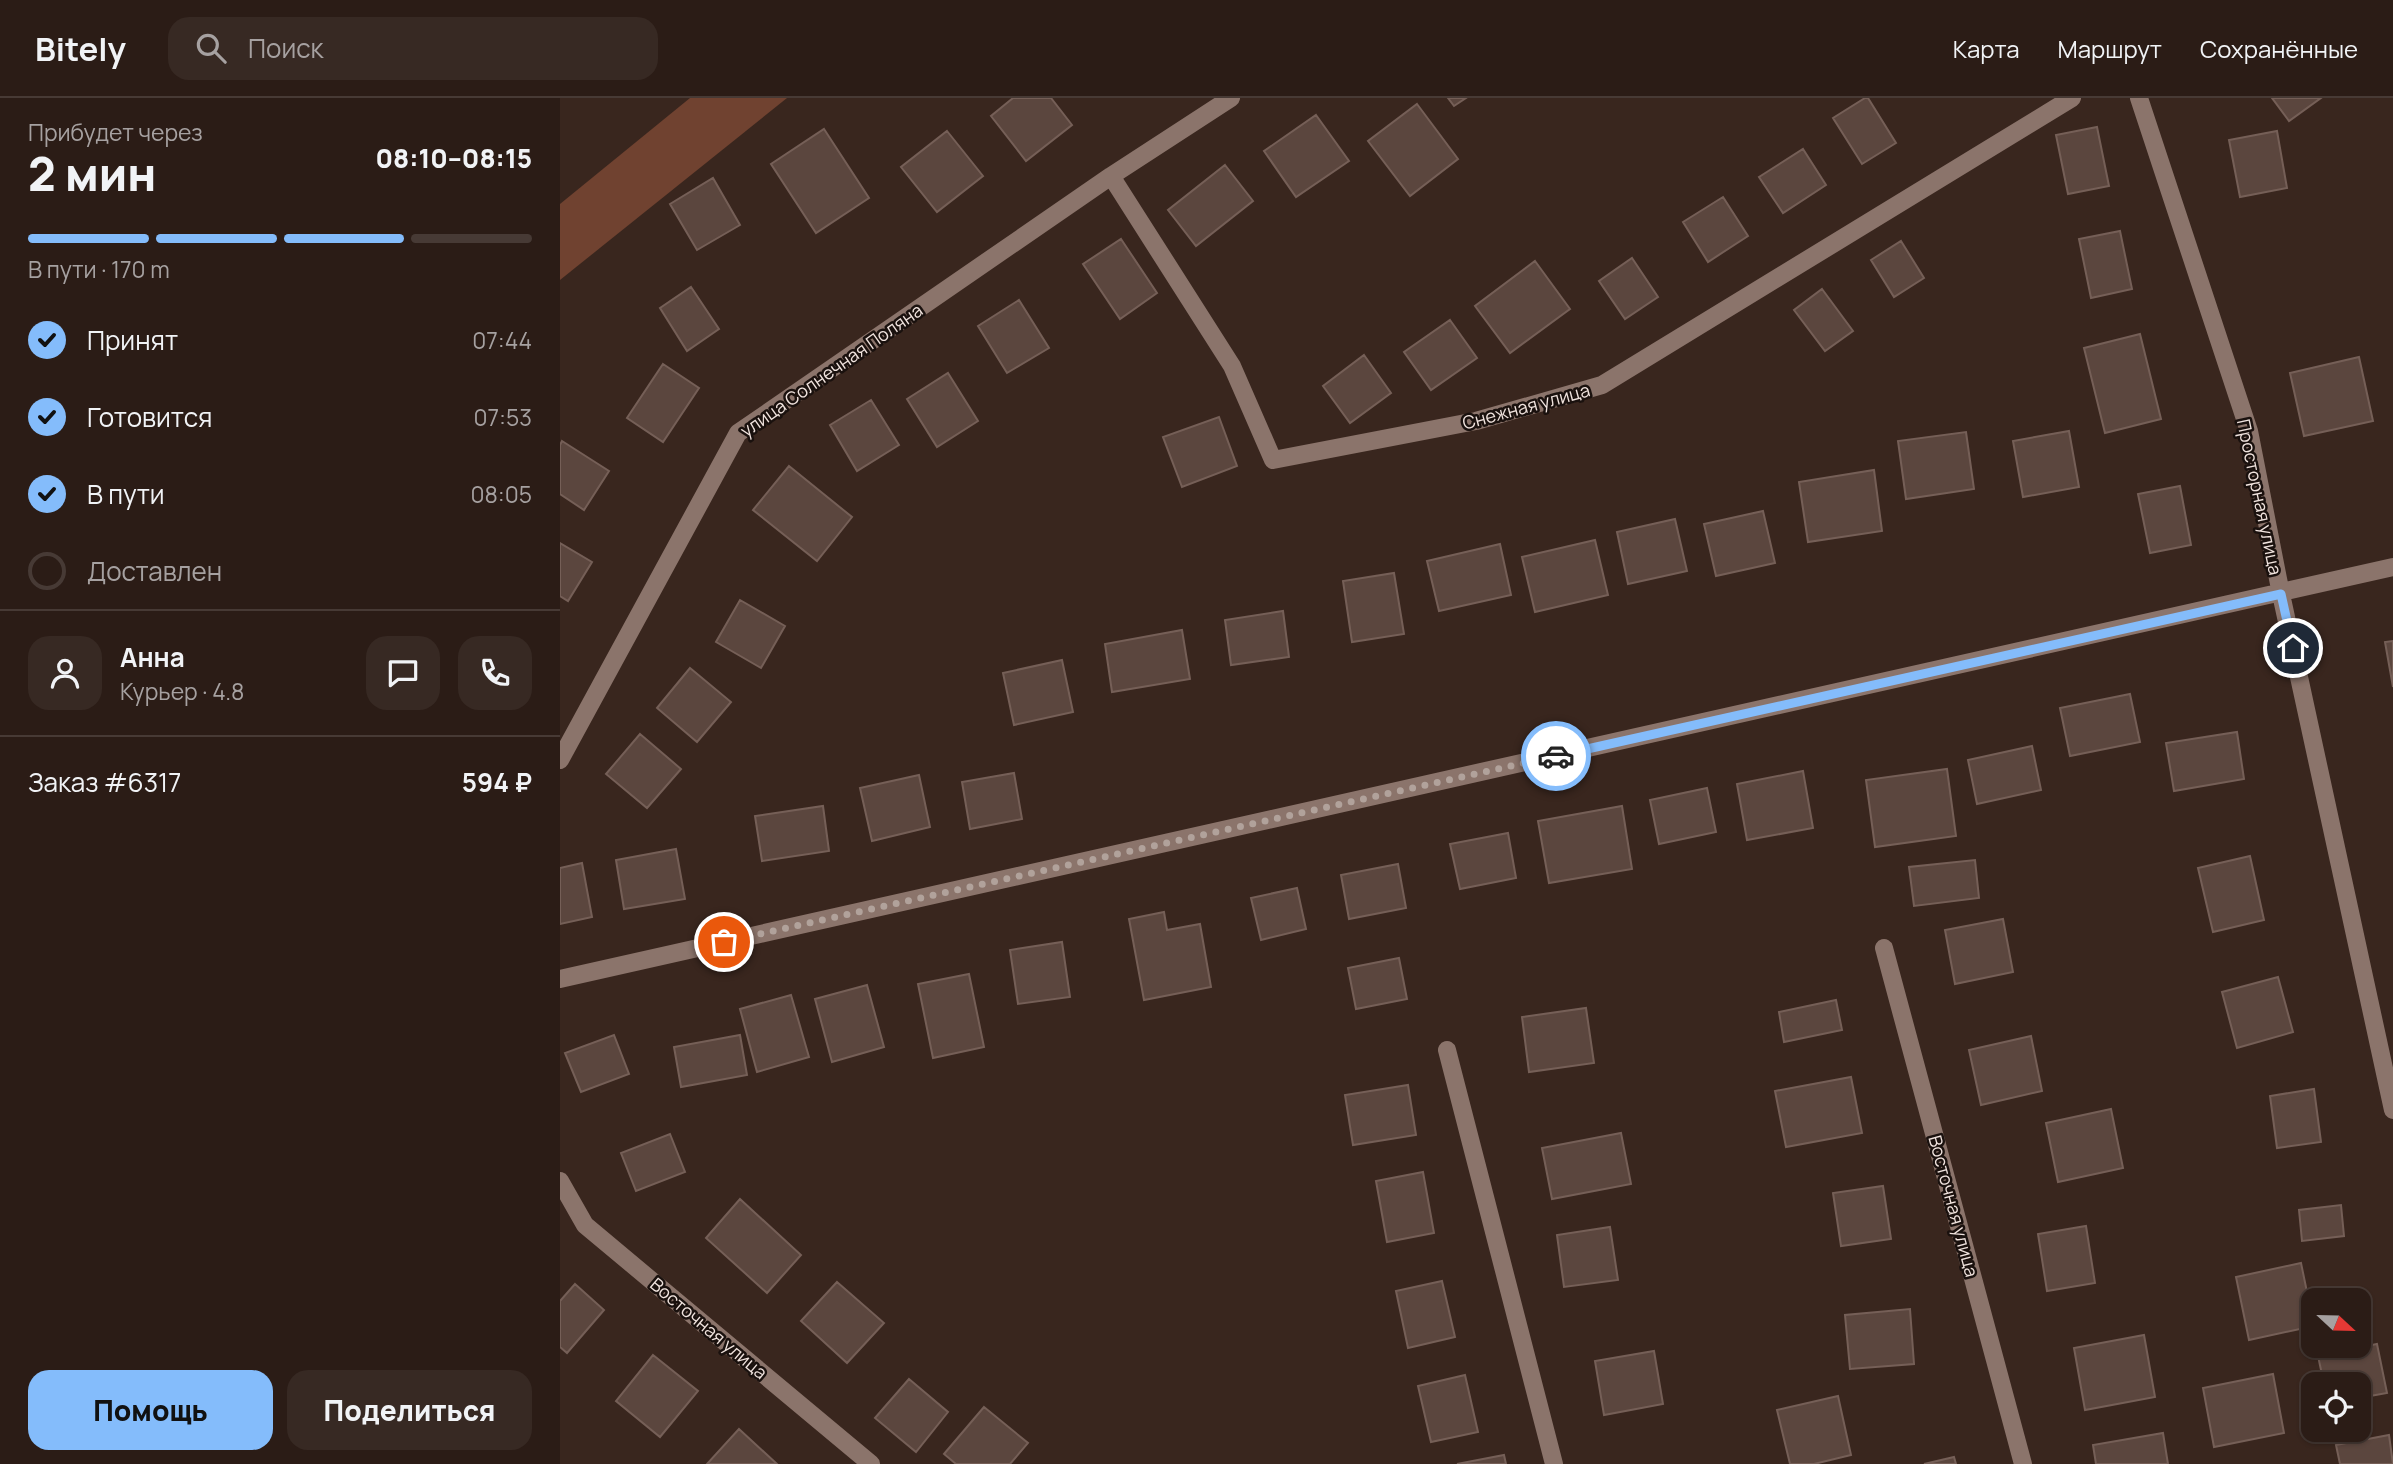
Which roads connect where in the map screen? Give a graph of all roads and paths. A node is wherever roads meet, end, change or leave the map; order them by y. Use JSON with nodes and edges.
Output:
{"nodes":[{"id":1,"x":1231,"y":98,"type":"edge"},
{"id":2,"x":2072,"y":98,"type":"edge"},
{"id":3,"x":2139,"y":98,"type":"edge"},
{"id":4,"x":1111,"y":176,"type":"junction"},
{"id":5,"x":2393,"y":567,"type":"edge"},
{"id":6,"x":2281,"y":594,"type":"junction"},
{"id":7,"x":560,"y":760,"type":"edge"},
{"id":8,"x":1884,"y":948,"type":"dead end"},
{"id":9,"x":560,"y":979,"type":"edge"},
{"id":10,"x":1447,"y":1050,"type":"dead end"},
{"id":11,"x":2393,"y":1110,"type":"edge"},
{"id":12,"x":560,"y":1181,"type":"edge"},
{"id":13,"x":871,"y":1464,"type":"edge"},
{"id":14,"x":1554,"y":1464,"type":"edge"},
{"id":15,"x":2023,"y":1464,"type":"edge"}],
"edges":[{"from":1,"to":4,"type":"street","name":"улица Солнечная Поляна"},
{"from":2,"to":4,"type":"street","name":"Снежная улица"},
{"from":3,"to":6,"type":"street","name":"Просторная улица"},
{"from":4,"to":7,"type":"street","name":"улица Солнечная Поляна"},
{"from":5,"to":6,"type":"street"},
{"from":6,"to":9,"type":"street"},
{"from":6,"to":11,"type":"street","name":"Просторная улица"},
{"from":8,"to":15,"type":"street","name":"Восточная улица"},
{"from":10,"to":14,"type":"street"},
{"from":12,"to":13,"type":"street","name":"Восточная улица"}]}
